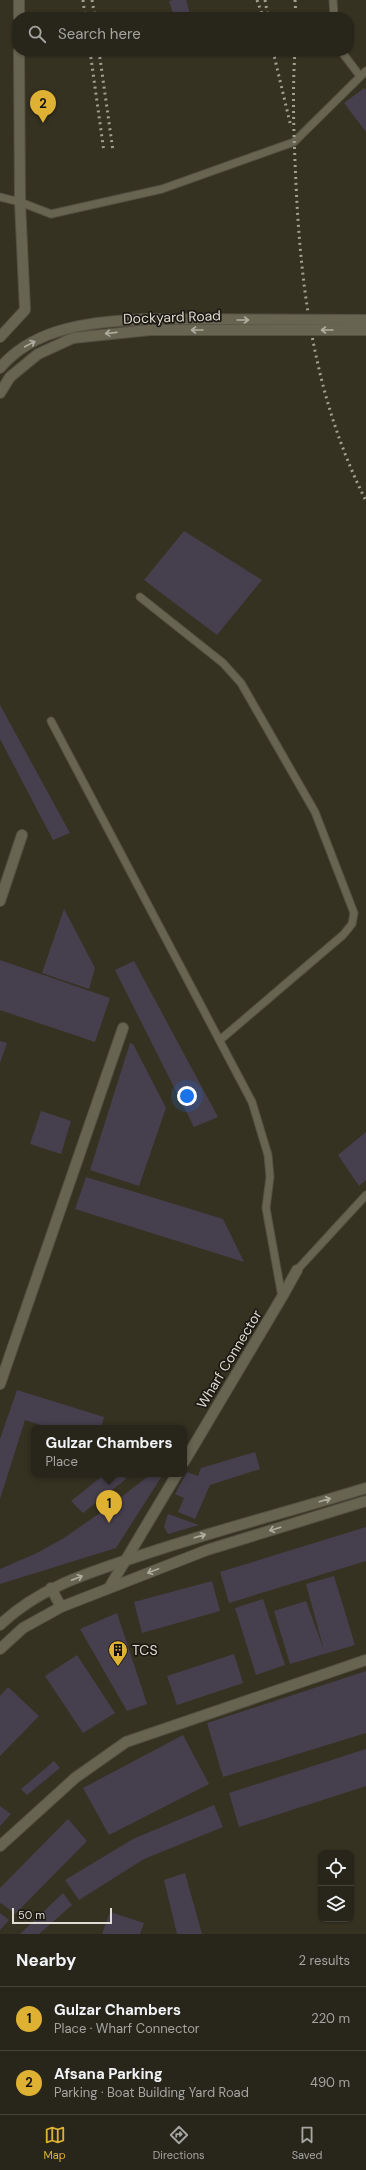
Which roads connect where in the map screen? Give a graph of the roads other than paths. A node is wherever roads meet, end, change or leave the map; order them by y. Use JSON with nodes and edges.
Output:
{"nodes":[{"id":1,"x":19,"y":0,"type":"edge"},
{"id":2,"x":333,"y":0,"type":"edge"},
{"id":3,"x":19,"y":12,"type":"edge"},
{"id":4,"x":334,"y":12,"type":"edge"},
{"id":5,"x":19,"y":56,"type":"edge"},
{"id":6,"x":346,"y":56,"type":"edge"},
{"id":7,"x":363,"y":74,"type":"edge"},
{"id":8,"x":0,"y":197,"type":"edge"},
{"id":9,"x":20,"y":202,"type":"junction"},
{"id":10,"x":366,"y":320,"type":"edge"},
{"id":11,"x":366,"y":330,"type":"edge"},
{"id":12,"x":0,"y":337,"type":"edge"},
{"id":13,"x":0,"y":368,"type":"edge"},
{"id":14,"x":0,"y":394,"type":"edge"},
{"id":15,"x":140,"y":597,"type":"dead end"},
{"id":16,"x":51,"y":721,"type":"dead end"},
{"id":17,"x":22,"y":835,"type":"dead end"},
{"id":18,"x":0,"y":901,"type":"edge"},
{"id":19,"x":123,"y":1028,"type":"dead end"},
{"id":20,"x":220,"y":1040,"type":"junction"},
{"id":21,"x":366,"y":1195,"type":"edge"},
{"id":22,"x":297,"y":1270,"type":"joint"},
{"id":23,"x":282,"y":1297,"type":"junction"},
{"id":24,"x":0,"y":1384,"type":"edge"},
{"id":25,"x":187,"y":1457,"type":"edge"},
{"id":26,"x":175,"y":1477,"type":"edge"},
{"id":27,"x":366,"y":1488,"type":"edge"},
{"id":28,"x":366,"y":1500,"type":"edge"},
{"id":29,"x":125,"y":1560,"type":"junction"},
{"id":30,"x":51,"y":1588,"type":"junction"},
{"id":31,"x":109,"y":1588,"type":"junction"},
{"id":32,"x":61,"y":1607,"type":"junction"},
{"id":33,"x":5,"y":1616,"type":"edge"},
{"id":34,"x":0,"y":1626,"type":"edge"},
{"id":35,"x":23,"y":1628,"type":"junction"},
{"id":36,"x":0,"y":1649,"type":"edge"},
{"id":37,"x":366,"y":1660,"type":"edge"},
{"id":38,"x":0,"y":1846,"type":"edge"}],
"edges":[{"from":1,"to":3,"type":"street"},
{"from":2,"to":4,"type":"lane"},
{"from":5,"to":9,"type":"street"},
{"from":6,"to":7,"type":"lane"},
{"from":7,"to":9,"type":"lane"},
{"from":8,"to":9,"type":"lane"},
{"from":9,"to":12,"type":"street"},
{"from":13,"to":10,"type":"street","name":"Dockyard Road","one_way":true,"bridge":true},
{"from":11,"to":14,"type":"street","name":"Dockyard Road","one_way":true,"bridge":true},
{"from":15,"to":20,"type":"lane"},
{"from":16,"to":20,"type":"lane"},
{"from":17,"to":18,"type":"street"},
{"from":19,"to":24,"type":"street"},
{"from":20,"to":23,"type":"lane"},
{"from":21,"to":22,"type":"lane"},
{"from":22,"to":23,"type":"street","name":"Wharf Connector"},
{"from":23,"to":25,"type":"street","name":"Wharf Connector"},
{"from":26,"to":29,"type":"street"},
{"from":29,"to":27,"type":"street","one_way":true},
{"from":28,"to":31,"type":"street","one_way":true},
{"from":30,"to":29,"type":"street","one_way":true},
{"from":29,"to":31,"type":"street"},
{"from":30,"to":32,"type":"street"},
{"from":30,"to":33,"type":"street"},
{"from":31,"to":32,"type":"street"},
{"from":32,"to":35,"type":"street"},
{"from":33,"to":34,"type":"street"},
{"from":33,"to":35,"type":"street"},
{"from":35,"to":36,"type":"street"},
{"from":37,"to":38,"type":"street"}]}
